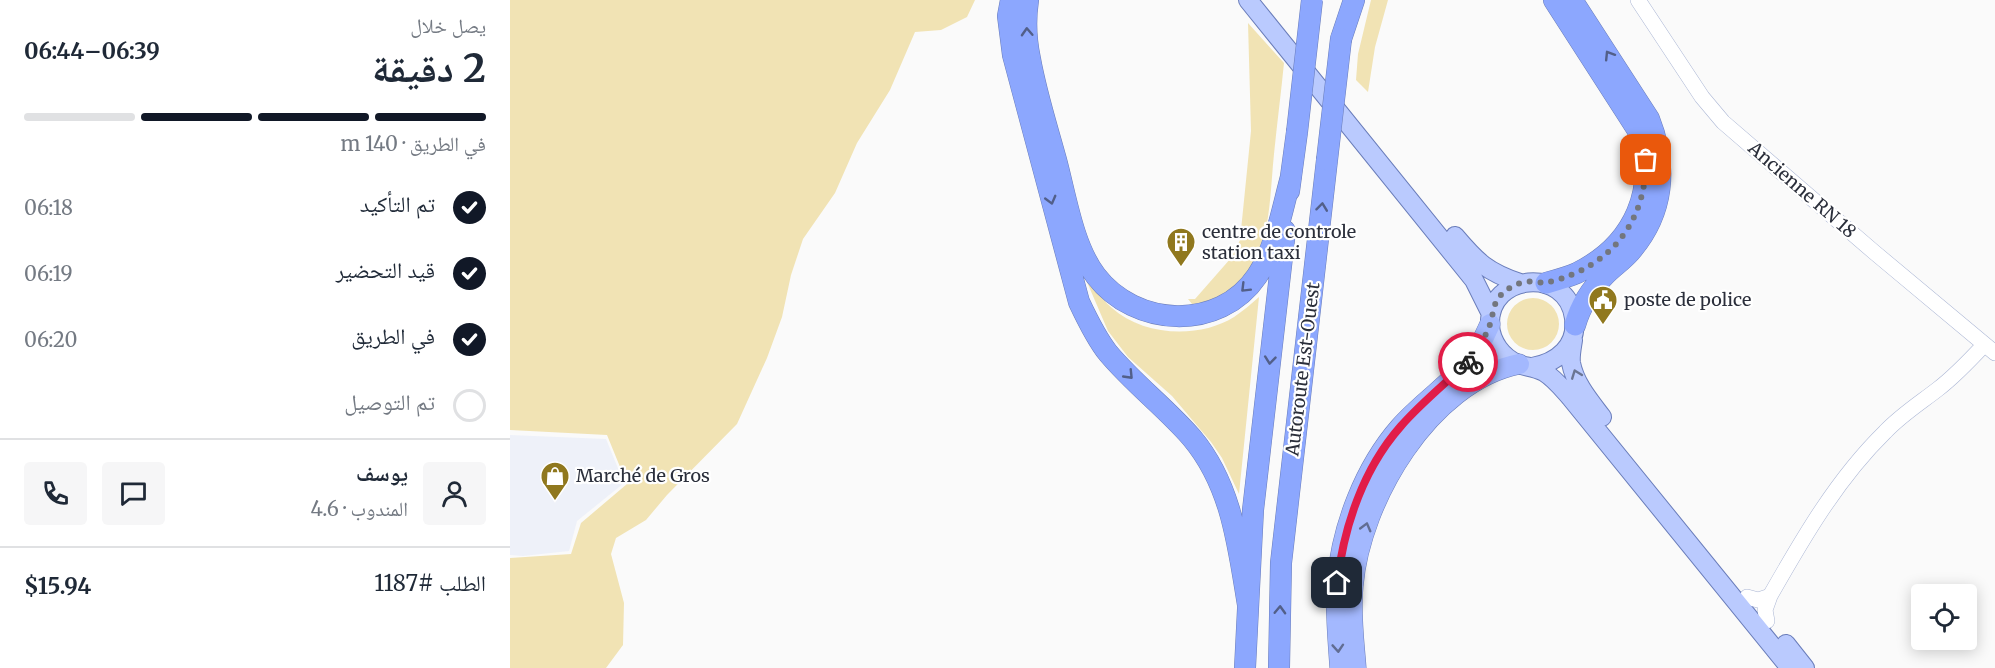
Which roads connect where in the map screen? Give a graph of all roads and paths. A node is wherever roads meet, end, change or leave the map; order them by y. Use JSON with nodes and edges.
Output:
{"nodes":[{"id":1,"x":1011,"y":0,"type":"edge"},
{"id":2,"x":1028,"y":0,"type":"edge"},
{"id":3,"x":1248,"y":0,"type":"edge"},
{"id":4,"x":1262,"y":0,"type":"edge"},
{"id":5,"x":1312,"y":0,"type":"edge"},
{"id":6,"x":1345,"y":0,"type":"edge"},
{"id":7,"x":1354,"y":0,"type":"edge"},
{"id":8,"x":1554,"y":0,"type":"edge"},
{"id":9,"x":1572,"y":0,"type":"edge"},
{"id":10,"x":1638,"y":0,"type":"edge"},
{"id":11,"x":1341,"y":39,"type":"junction"},
{"id":12,"x":1291,"y":177,"type":"junction"},
{"id":13,"x":1520,"y":283,"type":"junction"},
{"id":14,"x":1546,"y":283,"type":"junction"},
{"id":15,"x":1491,"y":319,"type":"junction"},
{"id":16,"x":1574,"y":331,"type":"junction"},
{"id":17,"x":1990,"y":349,"type":"edge"},
{"id":18,"x":1525,"y":365,"type":"junction"},
{"id":19,"x":1770,"y":596,"type":"junction"},
{"id":20,"x":1747,"y":597,"type":"junction"},
{"id":21,"x":1248,"y":604,"type":"junction"},
{"id":22,"x":1767,"y":621,"type":"junction"},
{"id":23,"x":1245,"y":668,"type":"edge"},
{"id":24,"x":1279,"y":668,"type":"edge"},
{"id":25,"x":1340,"y":668,"type":"edge"},
{"id":26,"x":1356,"y":668,"type":"edge"},
{"id":27,"x":1790,"y":668,"type":"edge"},
{"id":28,"x":1805,"y":668,"type":"edge"}],
"edges":[{"from":1,"to":21,"type":"highway","one_way":true},
{"from":12,"to":2,"type":"highway","one_way":true},
{"from":3,"to":15,"type":"main road"},
{"from":4,"to":13,"type":"main road"},
{"from":5,"to":12,"type":"highway","name":"Autoroute Est-Ouest","bridge":true},
{"from":6,"to":11,"type":"highway","name":"Autoroute Est-Ouest"},
{"from":7,"to":11,"type":"highway"},
{"from":8,"to":14,"type":"highway"},
{"from":16,"to":9,"type":"highway","one_way":true},
{"from":10,"to":17,"type":"street","name":"Ancienne RN 18"},
{"from":24,"to":11,"type":"highway","name":"Autoroute Est-Ouest","one_way":true,"bridge":true},
{"from":12,"to":21,"type":"highway","name":"Autoroute Est-Ouest","one_way":true},
{"from":13,"to":14,"type":"main road"},
{"from":13,"to":15,"type":"main road"},
{"from":14,"to":16,"type":"main road"},
{"from":15,"to":18,"type":"main road"},
{"from":15,"to":25,"type":"highway","one_way":true},
{"from":16,"to":18,"type":"main road"},
{"from":20,"to":16,"type":"main road","one_way":true},
{"from":17,"to":19,"type":"street"},
{"from":26,"to":18,"type":"highway","one_way":true},
{"from":18,"to":27,"type":"main road"},
{"from":19,"to":20,"type":"street"},
{"from":19,"to":22,"type":"street"},
{"from":20,"to":22,"type":"main road"},
{"from":21,"to":23,"type":"highway","name":"Autoroute Est-Ouest"},
{"from":22,"to":28,"type":"main road"}]}
